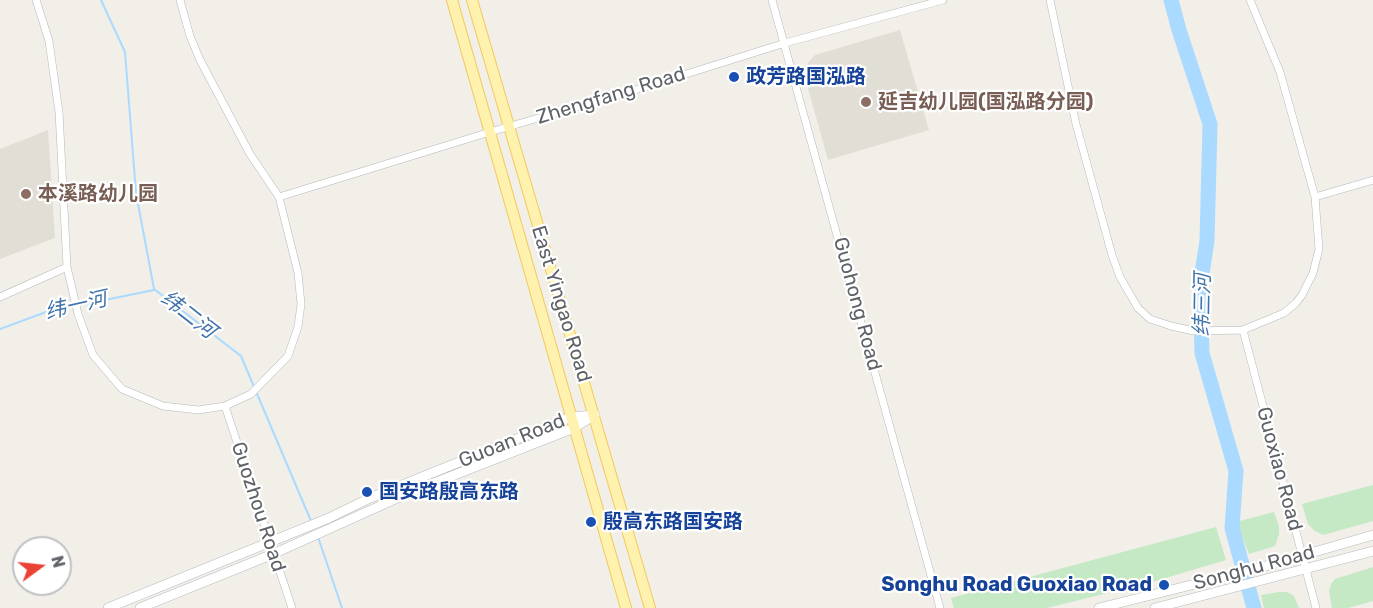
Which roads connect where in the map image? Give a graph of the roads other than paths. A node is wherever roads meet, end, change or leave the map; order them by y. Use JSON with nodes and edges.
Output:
{"nodes":[{"id":1,"x":36,"y":0,"type":"edge"},
{"id":2,"x":180,"y":0,"type":"edge"},
{"id":3,"x":452,"y":0,"type":"edge"},
{"id":4,"x":472,"y":0,"type":"edge"},
{"id":5,"x":772,"y":0,"type":"edge"},
{"id":6,"x":943,"y":0,"type":"edge"},
{"id":7,"x":1050,"y":0,"type":"edge"},
{"id":8,"x":1250,"y":0,"type":"edge"},
{"id":9,"x":785,"y":43,"type":"junction"},
{"id":10,"x":508,"y":127,"type":"junction"},
{"id":11,"x":490,"y":132,"type":"junction"},
{"id":12,"x":1373,"y":180,"type":"edge"},
{"id":13,"x":279,"y":197,"type":"junction"},
{"id":14,"x":1315,"y":197,"type":"junction"},
{"id":15,"x":67,"y":267,"type":"junction"},
{"id":16,"x":0,"y":297,"type":"edge"},
{"id":17,"x":1243,"y":330,"type":"junction"},
{"id":18,"x":225,"y":406,"type":"junction"},
{"id":19,"x":595,"y":415,"type":"junction"},
{"id":20,"x":573,"y":422,"type":"junction"},
{"id":21,"x":1373,"y":535,"type":"edge"},
{"id":22,"x":297,"y":537,"type":"junction"},
{"id":23,"x":269,"y":541,"type":"junction"},
{"id":24,"x":1373,"y":551,"type":"edge"},
{"id":25,"x":273,"y":554,"type":"junction"},
{"id":26,"x":1302,"y":555,"type":"junction"},
{"id":27,"x":1306,"y":570,"type":"junction"},
{"id":28,"x":108,"y":608,"type":"edge"},
{"id":29,"x":140,"y":608,"type":"edge"},
{"id":30,"x":292,"y":608,"type":"edge"},
{"id":31,"x":626,"y":608,"type":"edge"},
{"id":32,"x":650,"y":608,"type":"edge"},
{"id":33,"x":940,"y":608,"type":"edge"},
{"id":34,"x":1099,"y":608,"type":"edge"},
{"id":35,"x":1155,"y":608,"type":"edge"},
{"id":36,"x":1316,"y":608,"type":"edge"}],
"edges":[{"from":1,"to":15,"type":"street"},
{"from":2,"to":13,"type":"street"},
{"from":3,"to":11,"type":"main road","name":"East Yingao Road"},
{"from":4,"to":10,"type":"main road","name":"East Yingao Road"},
{"from":5,"to":9,"type":"street","name":"Guohong Road"},
{"from":6,"to":9,"type":"street","name":"Zhengfang Road"},
{"from":7,"to":17,"type":"street"},
{"from":8,"to":14,"type":"street"},
{"from":9,"to":10,"type":"street","name":"Zhengfang Road"},
{"from":9,"to":33,"type":"street","name":"Guohong Road"},
{"from":10,"to":11,"type":"street","name":"Zhengfang Road"},
{"from":10,"to":19,"type":"main road","name":"East Yingao Road"},
{"from":11,"to":13,"type":"street","name":"Zhengfang Road"},
{"from":11,"to":20,"type":"main road","name":"East Yingao Road"},
{"from":12,"to":14,"type":"street"},
{"from":13,"to":18,"type":"street"},
{"from":14,"to":17,"type":"street"},
{"from":15,"to":16,"type":"street"},
{"from":15,"to":18,"type":"street"},
{"from":17,"to":26,"type":"street","name":"Guoxiao Road"},
{"from":18,"to":23,"type":"street","name":"Guozhou Road"},
{"from":19,"to":20,"type":"street","name":"Guoan Road"},
{"from":19,"to":32,"type":"main road","name":"East Yingao Road"},
{"from":20,"to":22,"type":"street","name":"Guoan Road"},
{"from":20,"to":31,"type":"main road","name":"East Yingao Road"},
{"from":21,"to":26,"type":"street","name":"Songhu Road"},
{"from":22,"to":23,"type":"street","name":"Guoan Road"},
{"from":22,"to":25,"type":"street","name":"Guoan Road"},
{"from":23,"to":25,"type":"street","name":"Guozhou Road"},
{"from":23,"to":28,"type":"street","name":"Guoan Road"},
{"from":24,"to":27,"type":"street","name":"Songhu Road"},
{"from":25,"to":29,"type":"street","name":"Guoan Road"},
{"from":25,"to":30,"type":"street","name":"Guozhou Road"},
{"from":26,"to":27,"type":"street","name":"Guoxiao Road"},
{"from":26,"to":34,"type":"street","name":"Songhu Road"},
{"from":27,"to":35,"type":"street","name":"Songhu Road"},
{"from":27,"to":36,"type":"street","name":"Guoxiao Road"}]}
